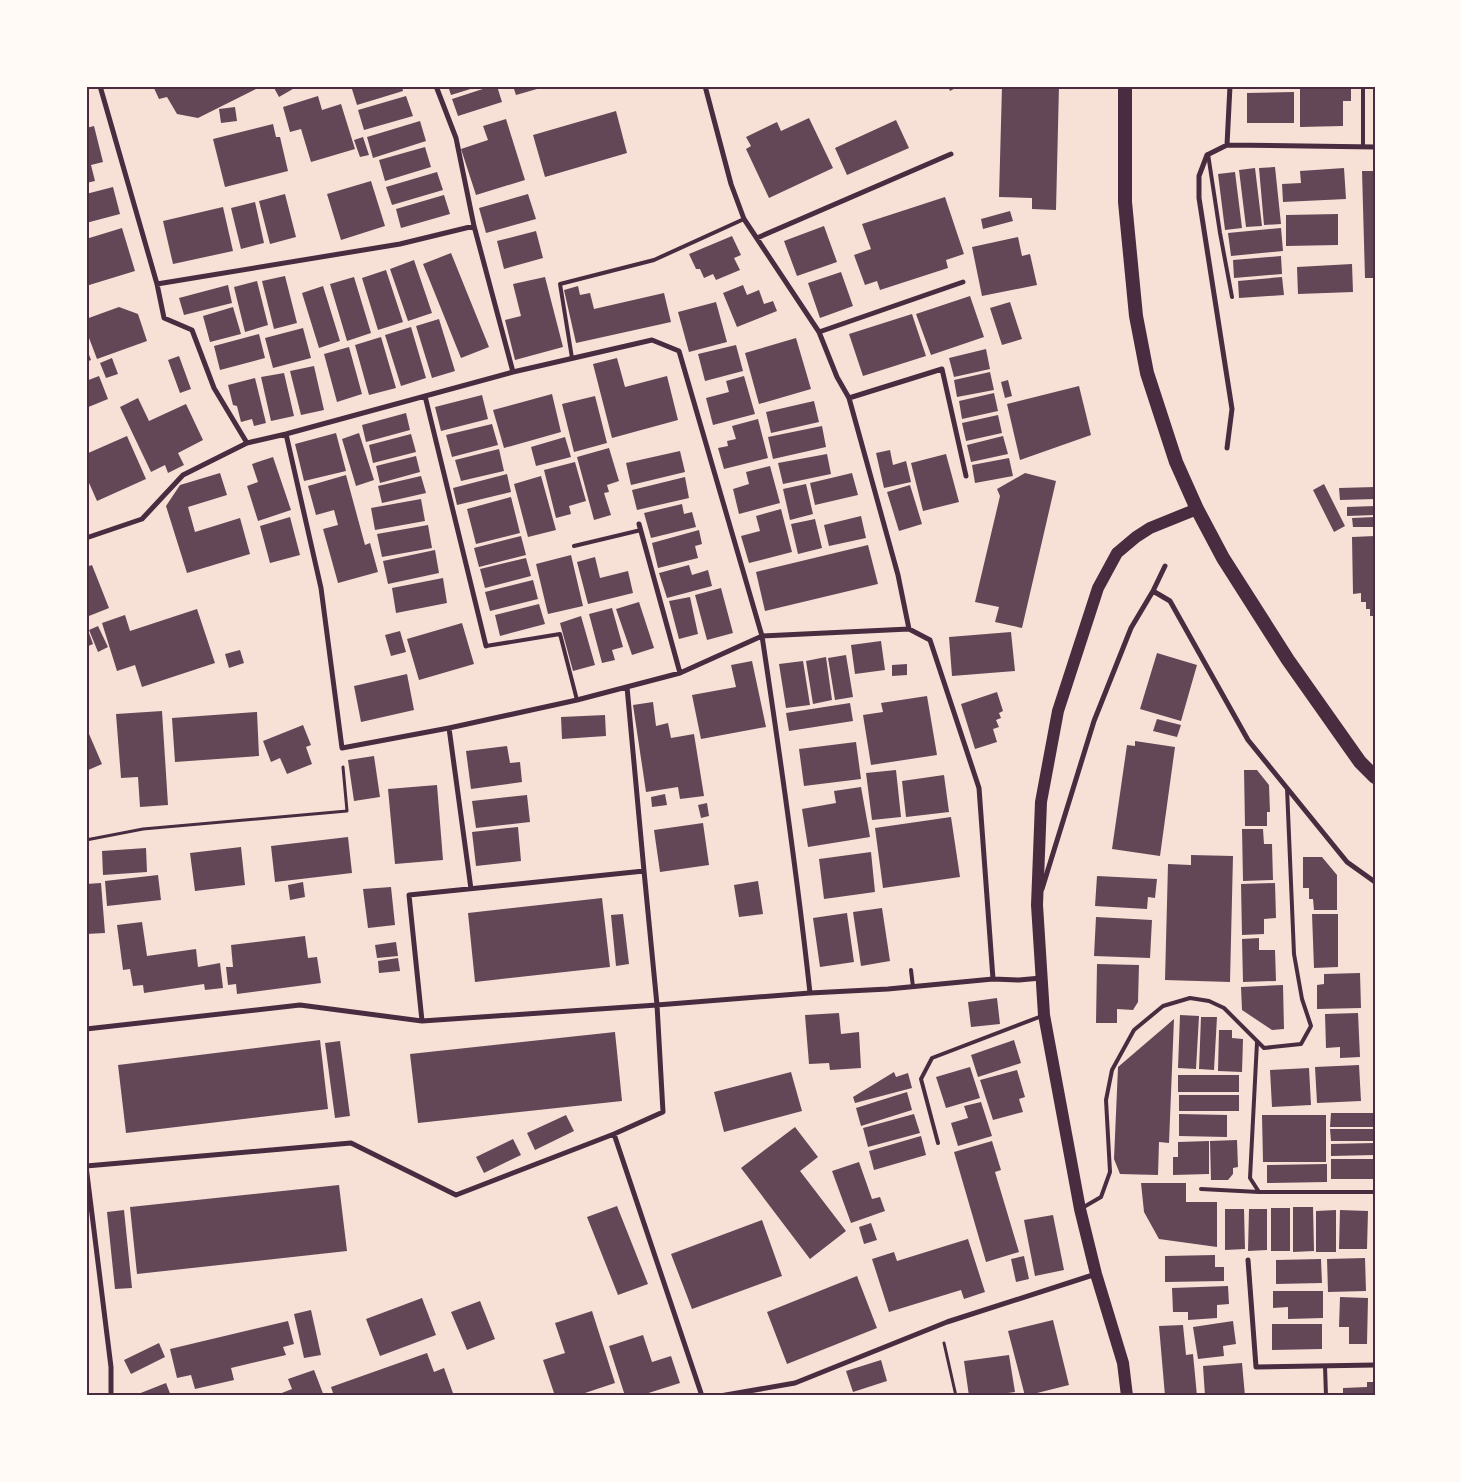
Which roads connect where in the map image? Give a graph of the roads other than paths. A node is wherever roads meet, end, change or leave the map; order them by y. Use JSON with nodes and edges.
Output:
{"nodes":[{"id":1,"x":100,"y":86,"type":"edge"},
{"id":2,"x":436,"y":86,"type":"edge"},
{"id":3,"x":705,"y":86,"type":"edge"},
{"id":4,"x":1125,"y":86,"type":"edge"},
{"id":5,"x":1230,"y":86,"type":"edge"},
{"id":6,"x":1363,"y":86,"type":"edge"},
{"id":7,"x":1227,"y":145,"type":"junction"},
{"id":8,"x":1363,"y":147,"type":"junction"},
{"id":9,"x":1375,"y":147,"type":"edge"},
{"id":10,"x":951,"y":154,"type":"dead end"},
{"id":11,"x":1208,"y":154,"type":"junction"},
{"id":12,"x":744,"y":219,"type":"junction"},
{"id":13,"x":474,"y":226,"type":"junction"},
{"id":14,"x":757,"y":238,"type":"junction"},
{"id":15,"x":963,"y":282,"type":"dead end"},
{"id":16,"x":157,"y":284,"type":"junction"},
{"id":17,"x":1232,"y":296,"type":"dead end"},
{"id":18,"x":818,"y":332,"type":"junction"},
{"id":19,"x":572,"y":358,"type":"junction"},
{"id":20,"x":512,"y":372,"type":"junction"},
{"id":21,"x":425,"y":396,"type":"junction"},
{"id":22,"x":848,"y":398,"type":"junction"},
{"id":23,"x":286,"y":434,"type":"junction"},
{"id":24,"x":247,"y":443,"type":"junction"},
{"id":25,"x":1227,"y":448,"type":"dead end"},
{"id":26,"x":966,"y":476,"type":"dead end"},
{"id":27,"x":1197,"y":509,"type":"junction"},
{"id":28,"x":639,"y":524,"type":"dead end"},
{"id":29,"x":641,"y":530,"type":"junction"},
{"id":30,"x":86,"y":538,"type":"edge"},
{"id":31,"x":574,"y":546,"type":"dead end"},
{"id":32,"x":1166,"y":566,"type":"dead end"},
{"id":33,"x":1153,"y":592,"type":"junction"},
{"id":34,"x":909,"y":629,"type":"junction"},
{"id":35,"x":762,"y":636,"type":"junction"},
{"id":36,"x":486,"y":646,"type":"joint"},
{"id":37,"x":680,"y":673,"type":"junction"},
{"id":38,"x":626,"y":687,"type":"junction"},
{"id":39,"x":577,"y":700,"type":"junction"},
{"id":40,"x":449,"y":728,"type":"junction"},
{"id":41,"x":1375,"y":776,"type":"edge"},
{"id":42,"x":1287,"y":788,"type":"junction"},
{"id":43,"x":644,"y":871,"type":"junction"},
{"id":44,"x":1375,"y":882,"type":"edge"},
{"id":45,"x":471,"y":888,"type":"junction"},
{"id":46,"x":1037,"y":905,"type":"junction"},
{"id":47,"x":912,"y":970,"type":"dead end"},
{"id":48,"x":1042,"y":978,"type":"junction"},
{"id":49,"x":994,"y":979,"type":"junction"},
{"id":50,"x":913,"y":987,"type":"junction"},
{"id":51,"x":810,"y":993,"type":"junction"},
{"id":52,"x":657,"y":1005,"type":"junction"},
{"id":53,"x":1044,"y":1015,"type":"junction"},
{"id":54,"x":422,"y":1021,"type":"junction"},
{"id":55,"x":86,"y":1029,"type":"edge"},
{"id":56,"x":1257,"y":1042,"type":"junction"},
{"id":57,"x":614,"y":1134,"type":"junction"},
{"id":58,"x":938,"y":1143,"type":"dead end"},
{"id":59,"x":86,"y":1166,"type":"edge"},
{"id":60,"x":1201,"y":1189,"type":"dead end"},
{"id":61,"x":1259,"y":1192,"type":"junction"},
{"id":62,"x":1375,"y":1192,"type":"edge"},
{"id":63,"x":1080,"y":1209,"type":"junction"},
{"id":64,"x":1248,"y":1260,"type":"dead end"},
{"id":65,"x":1096,"y":1274,"type":"junction"},
{"id":66,"x":1375,"y":1365,"type":"edge"},
{"id":67,"x":1325,"y":1366,"type":"junction"},
{"id":68,"x":111,"y":1396,"type":"edge"},
{"id":69,"x":702,"y":1396,"type":"edge"},
{"id":70,"x":720,"y":1396,"type":"edge"},
{"id":71,"x":1127,"y":1396,"type":"edge"},
{"id":72,"x":1326,"y":1396,"type":"edge"}],
"edges":[{"from":1,"to":16,"type":"street"},
{"from":2,"to":13,"type":"street"},
{"from":3,"to":12,"type":"street"},
{"from":4,"to":27,"type":"highway"},
{"from":5,"to":7,"type":"street"},
{"from":6,"to":8,"type":"lane"},
{"from":7,"to":8,"type":"street"},
{"from":7,"to":11,"type":"street"},
{"from":8,"to":9,"type":"street"},
{"from":10,"to":14,"type":"street"},
{"from":11,"to":17,"type":"lane"},
{"from":11,"to":25,"type":"street"},
{"from":12,"to":14,"type":"street"},
{"from":12,"to":19,"type":"lane"},
{"from":13,"to":16,"type":"street"},
{"from":13,"to":20,"type":"street"},
{"from":14,"to":18,"type":"street"},
{"from":15,"to":18,"type":"street"},
{"from":16,"to":24,"type":"street"},
{"from":18,"to":22,"type":"street"},
{"from":19,"to":20,"type":"street"},
{"from":19,"to":35,"type":"street"},
{"from":20,"to":21,"type":"street"},
{"from":21,"to":23,"type":"street"},
{"from":21,"to":36,"type":"street"},
{"from":22,"to":26,"type":"street"},
{"from":22,"to":34,"type":"street"},
{"from":23,"to":24,"type":"street"},
{"from":23,"to":40,"type":"street"},
{"from":24,"to":30,"type":"street"},
{"from":27,"to":41,"type":"highway"},
{"from":27,"to":46,"type":"main road"},
{"from":28,"to":29,"type":"street"},
{"from":29,"to":31,"type":"lane"},
{"from":29,"to":37,"type":"street"},
{"from":32,"to":33,"type":"street"},
{"from":33,"to":42,"type":"street"},
{"from":33,"to":46,"type":"street"},
{"from":34,"to":35,"type":"street"},
{"from":34,"to":49,"type":"street"},
{"from":35,"to":37,"type":"street"},
{"from":35,"to":51,"type":"street"},
{"from":36,"to":39,"type":"lane"},
{"from":37,"to":38,"type":"street"},
{"from":38,"to":39,"type":"street"},
{"from":38,"to":43,"type":"street"},
{"from":39,"to":40,"type":"street"},
{"from":40,"to":45,"type":"street"},
{"from":42,"to":44,"type":"street"},
{"from":42,"to":56,"type":"lane"},
{"from":43,"to":45,"type":"street"},
{"from":43,"to":52,"type":"street"},
{"from":45,"to":54,"type":"street"},
{"from":46,"to":48,"type":"main road"},
{"from":47,"to":50,"type":"lane"},
{"from":48,"to":49,"type":"street"},
{"from":48,"to":53,"type":"main road"},
{"from":49,"to":50,"type":"street"},
{"from":50,"to":51,"type":"street"},
{"from":51,"to":52,"type":"street"},
{"from":52,"to":54,"type":"street"},
{"from":52,"to":57,"type":"street"},
{"from":53,"to":58,"type":"lane"},
{"from":53,"to":63,"type":"main road"},
{"from":54,"to":55,"type":"street"},
{"from":56,"to":61,"type":"lane"},
{"from":56,"to":63,"type":"lane"},
{"from":57,"to":59,"type":"street"},
{"from":57,"to":69,"type":"street"},
{"from":59,"to":68,"type":"street"},
{"from":60,"to":61,"type":"lane"},
{"from":61,"to":62,"type":"lane"},
{"from":63,"to":65,"type":"main road"},
{"from":64,"to":67,"type":"street"},
{"from":65,"to":70,"type":"street"},
{"from":65,"to":71,"type":"main road"},
{"from":66,"to":67,"type":"street"},
{"from":67,"to":72,"type":"lane"}]}
